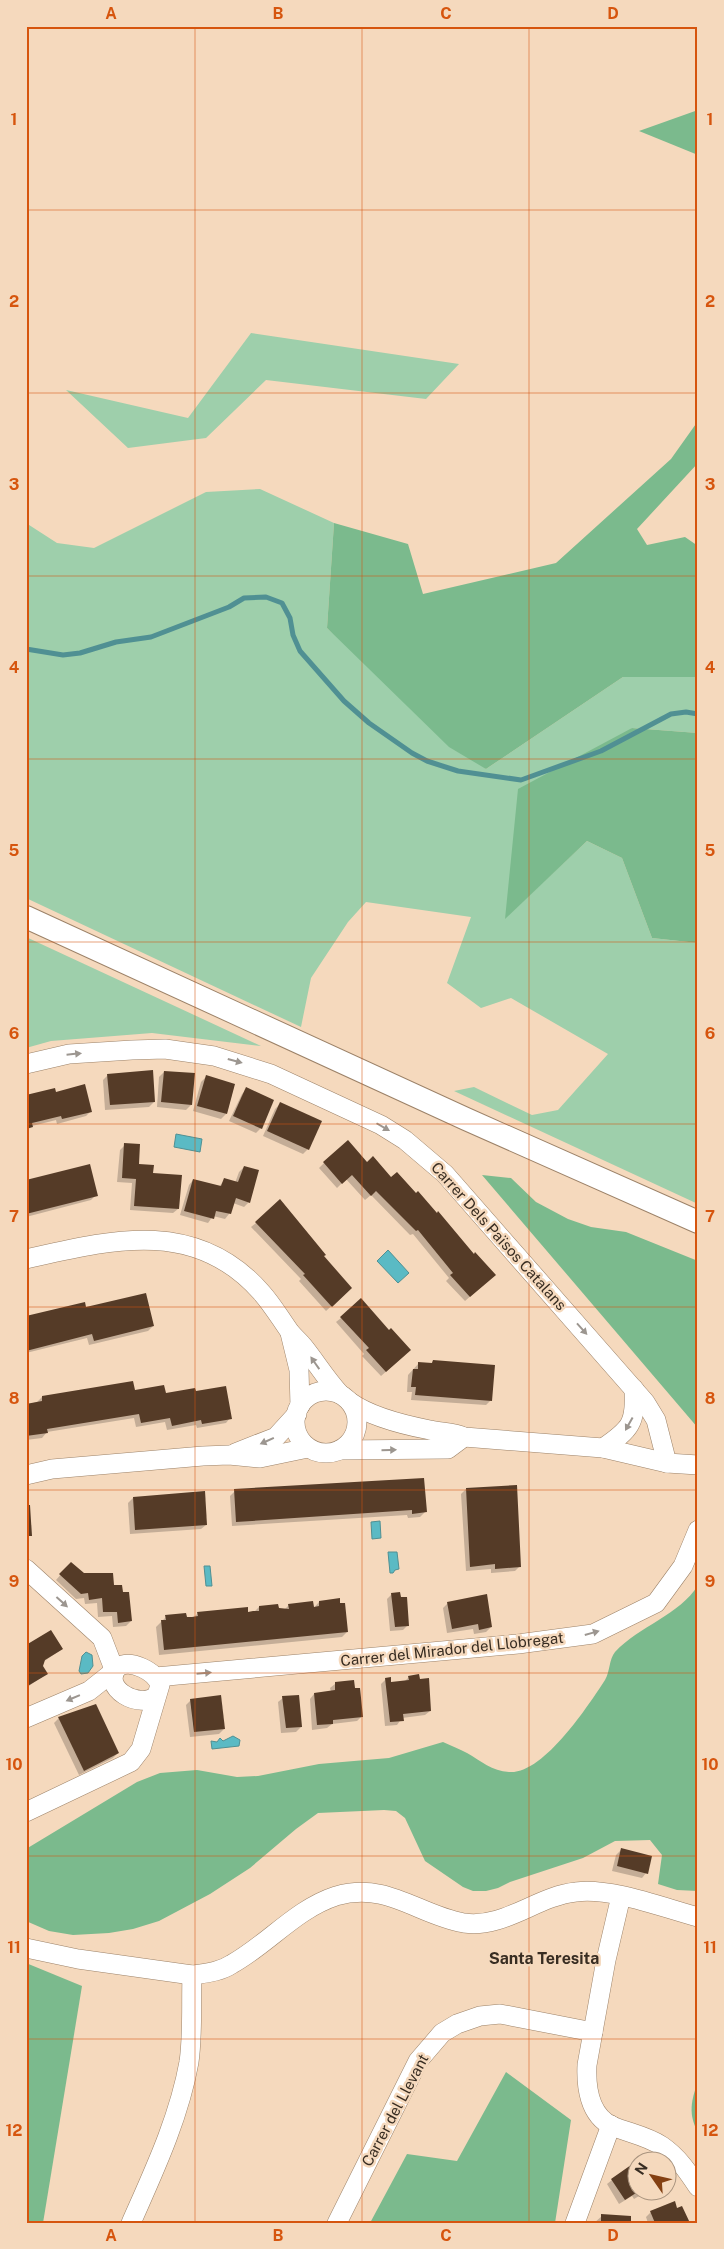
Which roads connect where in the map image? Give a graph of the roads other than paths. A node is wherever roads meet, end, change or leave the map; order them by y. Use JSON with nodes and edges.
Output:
{"nodes":[{"id":1,"x":26,"y":917,"type":"edge"},
{"id":2,"x":26,"y":1064,"type":"edge"},
{"id":3,"x":698,"y":1222,"type":"edge"},
{"id":4,"x":26,"y":1259,"type":"edge"},
{"id":5,"x":290,"y":1332,"type":"junction"},
{"id":6,"x":634,"y":1388,"type":"junction"},
{"id":7,"x":345,"y":1398,"type":"junction"},
{"id":8,"x":298,"y":1410,"type":"junction"},
{"id":9,"x":464,"y":1437,"type":"junction"},
{"id":10,"x":308,"y":1448,"type":"junction"},
{"id":11,"x":603,"y":1448,"type":"junction"},
{"id":12,"x":340,"y":1450,"type":"junction"},
{"id":13,"x":229,"y":1455,"type":"junction"},
{"id":14,"x":667,"y":1463,"type":"junction"},
{"id":15,"x":698,"y":1465,"type":"edge"},
{"id":16,"x":26,"y":1475,"type":"edge"},
{"id":17,"x":698,"y":1530,"type":"edge"},
{"id":18,"x":26,"y":1569,"type":"edge"},
{"id":19,"x":113,"y":1672,"type":"junction"},
{"id":20,"x":156,"y":1686,"type":"junction"},
{"id":21,"x":135,"y":1699,"type":"junction"},
{"id":22,"x":26,"y":1718,"type":"edge"},
{"id":23,"x":144,"y":1733,"type":"junction"},
{"id":24,"x":26,"y":1812,"type":"edge"},
{"id":25,"x":621,"y":1896,"type":"junction"},
{"id":26,"x":698,"y":1917,"type":"edge"},
{"id":27,"x":26,"y":1948,"type":"edge"},
{"id":28,"x":192,"y":1974,"type":"junction"},
{"id":29,"x":593,"y":2032,"type":"junction"},
{"id":30,"x":611,"y":2125,"type":"junction"},
{"id":31,"x":698,"y":2187,"type":"edge"},
{"id":32,"x":131,"y":2223,"type":"edge"},
{"id":33,"x":338,"y":2223,"type":"edge"},
{"id":34,"x":575,"y":2223,"type":"edge"}],
"edges":[{"from":1,"to":3,"type":"street"},
{"from":2,"to":6,"type":"street","name":"Carrer Dels Països Catalans","one_way":true},
{"from":4,"to":5,"type":"street"},
{"from":7,"to":5,"type":"street","one_way":true},
{"from":5,"to":8,"type":"street"},
{"from":6,"to":11,"type":"street","one_way":true},
{"from":6,"to":14,"type":"street","name":"Carrer Dels Països Catalans"},
{"from":7,"to":8,"type":"street"},
{"from":7,"to":9,"type":"street"},
{"from":7,"to":12,"type":"street"},
{"from":8,"to":10,"type":"street"},
{"from":8,"to":13,"type":"street","one_way":true},
{"from":9,"to":11,"type":"street"},
{"from":12,"to":9,"type":"street","one_way":true},
{"from":10,"to":12,"type":"street"},
{"from":10,"to":13,"type":"street"},
{"from":11,"to":14,"type":"street"},
{"from":13,"to":16,"type":"street"},
{"from":14,"to":15,"type":"street"},
{"from":20,"to":17,"type":"street","name":"Carrer del Mirador del Llobregat","one_way":true},
{"from":18,"to":19,"type":"street","one_way":true},
{"from":19,"to":20,"type":"street"},
{"from":19,"to":21,"type":"street"},
{"from":19,"to":22,"type":"street","one_way":true},
{"from":20,"to":21,"type":"street","name":"Carrer del Mirador del Llobregat"},
{"from":20,"to":23,"type":"street"},
{"from":21,"to":23,"type":"street"},
{"from":23,"to":24,"type":"street"},
{"from":25,"to":26,"type":"street"},
{"from":25,"to":28,"type":"street"},
{"from":25,"to":29,"type":"street"},
{"from":27,"to":28,"type":"street"},
{"from":28,"to":32,"type":"street"},
{"from":29,"to":30,"type":"street"},
{"from":29,"to":33,"type":"street","name":"Carrer del Llevant"},
{"from":30,"to":31,"type":"street"},
{"from":30,"to":34,"type":"street"}]}
